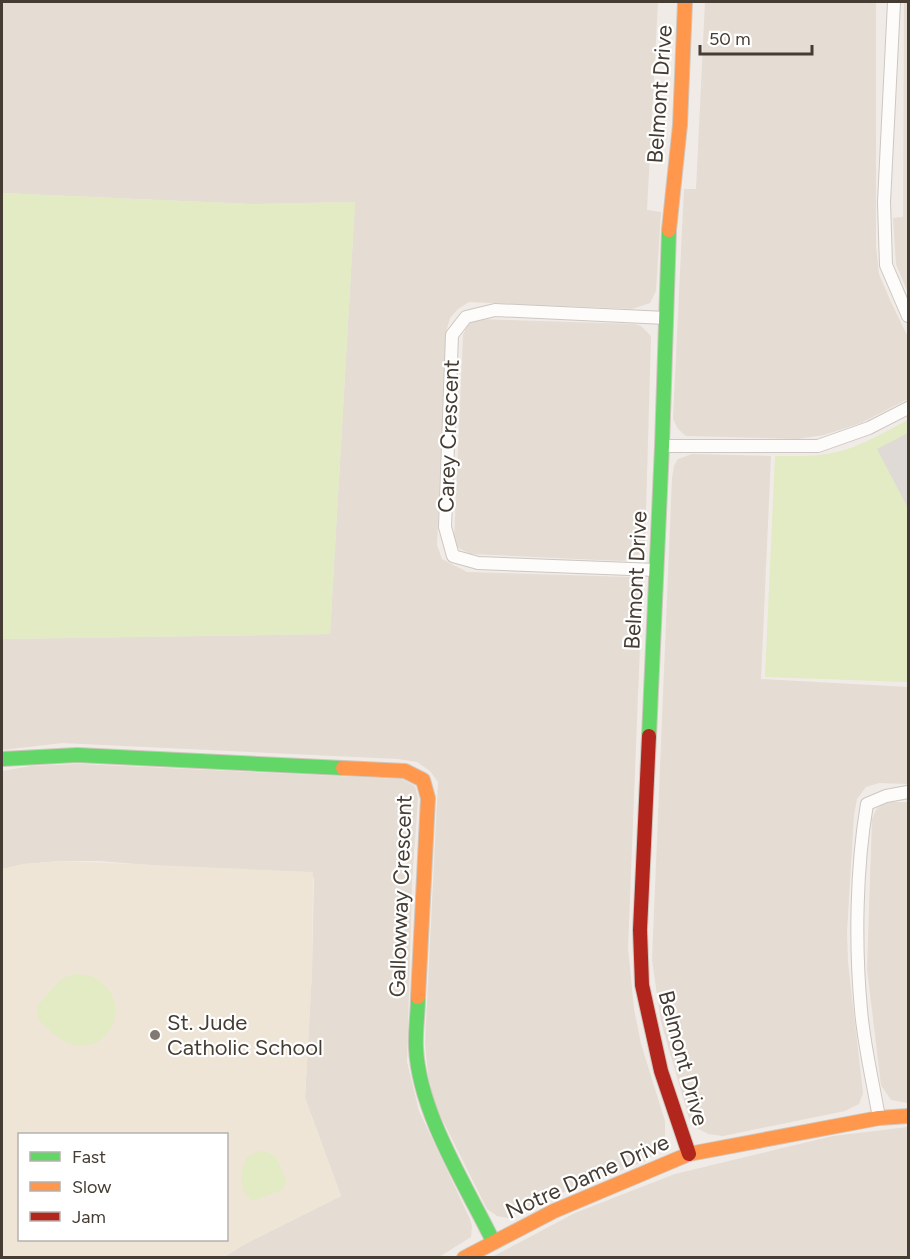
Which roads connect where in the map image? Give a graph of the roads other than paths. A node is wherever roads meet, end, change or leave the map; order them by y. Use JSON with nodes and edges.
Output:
{"nodes":[{"id":1,"x":686,"y":2,"type":"edge"},
{"id":2,"x":894,"y":2,"type":"edge"},
{"id":3,"x":909,"y":316,"type":"edge"},
{"id":4,"x":666,"y":318,"type":"junction"},
{"id":5,"x":909,"y":408,"type":"edge"},
{"id":6,"x":662,"y":446,"type":"junction"},
{"id":7,"x":656,"y":570,"type":"junction"},
{"id":8,"x":2,"y":759,"type":"edge"},
{"id":9,"x":909,"y":792,"type":"edge"},
{"id":10,"x":909,"y":1116,"type":"edge"},
{"id":11,"x":879,"y":1118,"type":"junction"},
{"id":12,"x":689,"y":1154,"type":"junction"},
{"id":13,"x":493,"y":1241,"type":"junction"},
{"id":14,"x":464,"y":1257,"type":"edge"}],
"edges":[{"from":1,"to":4,"type":"street","name":"Belmont Drive"},
{"from":2,"to":3,"type":"street"},
{"from":4,"to":6,"type":"street","name":"Belmont Drive"},
{"from":4,"to":7,"type":"street","name":"Carey Crescent"},
{"from":5,"to":6,"type":"street"},
{"from":6,"to":7,"type":"street","name":"Belmont Drive"},
{"from":7,"to":12,"type":"street","name":"Belmont Drive"},
{"from":8,"to":13,"type":"street","name":"Gallowway Crescent"},
{"from":9,"to":11,"type":"street"},
{"from":10,"to":11,"type":"street","name":"Notre Dame Drive"},
{"from":11,"to":12,"type":"street","name":"Notre Dame Drive"},
{"from":12,"to":13,"type":"street","name":"Notre Dame Drive"},
{"from":13,"to":14,"type":"street","name":"Notre Dame Drive"}]}
